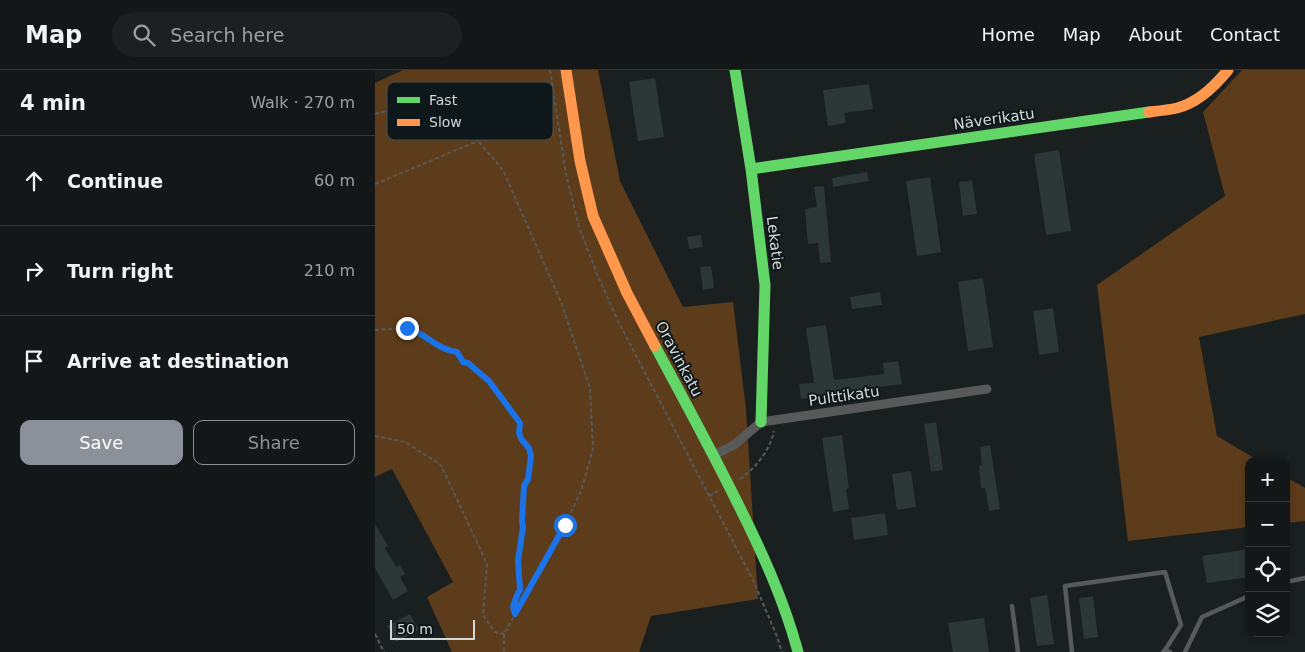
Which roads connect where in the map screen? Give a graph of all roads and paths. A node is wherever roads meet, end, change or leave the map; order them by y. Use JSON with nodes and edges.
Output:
{"nodes":[{"id":1,"x":566,"y":70,"type":"edge"},
{"id":2,"x":735,"y":70,"type":"edge"},
{"id":3,"x":1228,"y":70,"type":"edge"},
{"id":4,"x":553,"y":90,"type":"edge"},
{"id":5,"x":479,"y":141,"type":"joint"},
{"id":6,"x":751,"y":169,"type":"junction"},
{"id":7,"x":375,"y":184,"type":"edge"},
{"id":8,"x":375,"y":330,"type":"edge"},
{"id":9,"x":987,"y":389,"type":"dead end"},
{"id":10,"x":774,"y":420,"type":"junction"},
{"id":11,"x":761,"y":422,"type":"junction"},
{"id":12,"x":375,"y":436,"type":"edge"},
{"id":13,"x":714,"y":454,"type":"junction"},
{"id":14,"x":729,"y":485,"type":"junction"},
{"id":15,"x":709,"y":496,"type":"junction"},
{"id":16,"x":1305,"y":578,"type":"edge"},
{"id":17,"x":1290,"y":581,"type":"edge"},
{"id":18,"x":1245,"y":598,"type":"edge"},
{"id":19,"x":1012,"y":606,"type":"dead end"},
{"id":20,"x":515,"y":614,"type":"junction"},
{"id":21,"x":375,"y":634,"type":"edge"},
{"id":22,"x":504,"y":634,"type":"junction"},
{"id":23,"x":1166,"y":651,"type":"edge"},
{"id":24,"x":384,"y":652,"type":"edge"},
{"id":25,"x":504,"y":652,"type":"edge"},
{"id":26,"x":781,"y":652,"type":"edge"},
{"id":27,"x":798,"y":652,"type":"edge"},
{"id":28,"x":1018,"y":652,"type":"edge"},
{"id":29,"x":1072,"y":652,"type":"edge"},
{"id":30,"x":1185,"y":652,"type":"edge"}],
"edges":[{"from":1,"to":13,"type":"street","name":"Oravinkatu"},
{"from":2,"to":6,"type":"street","name":"Lekatie"},
{"from":3,"to":6,"type":"street","name":"Näverikatu"},
{"from":4,"to":15,"type":"path"},
{"from":5,"to":7,"type":"path"},
{"from":5,"to":20,"type":"path"},
{"from":6,"to":11,"type":"street","name":"Lekatie"},
{"from":8,"to":20,"type":"path"},
{"from":9,"to":10,"type":"street","name":"Pulttikatu"},
{"from":10,"to":11,"type":"street","name":"Pulttikatu"},
{"from":10,"to":14,"type":"path"},
{"from":11,"to":13,"type":"street"},
{"from":12,"to":22,"type":"path"},
{"from":13,"to":14,"type":"street","name":"Oravinkatu"},
{"from":14,"to":15,"type":"path"},
{"from":14,"to":27,"type":"street","name":"Oravinkatu"},
{"from":15,"to":26,"type":"path"},
{"from":16,"to":17,"type":"lane"},
{"from":18,"to":30,"type":"lane"},
{"from":19,"to":28,"type":"lane"},
{"from":20,"to":22,"type":"path"},
{"from":21,"to":24,"type":"path"},
{"from":22,"to":25,"type":"path"},
{"from":23,"to":29,"type":"lane"}]}
